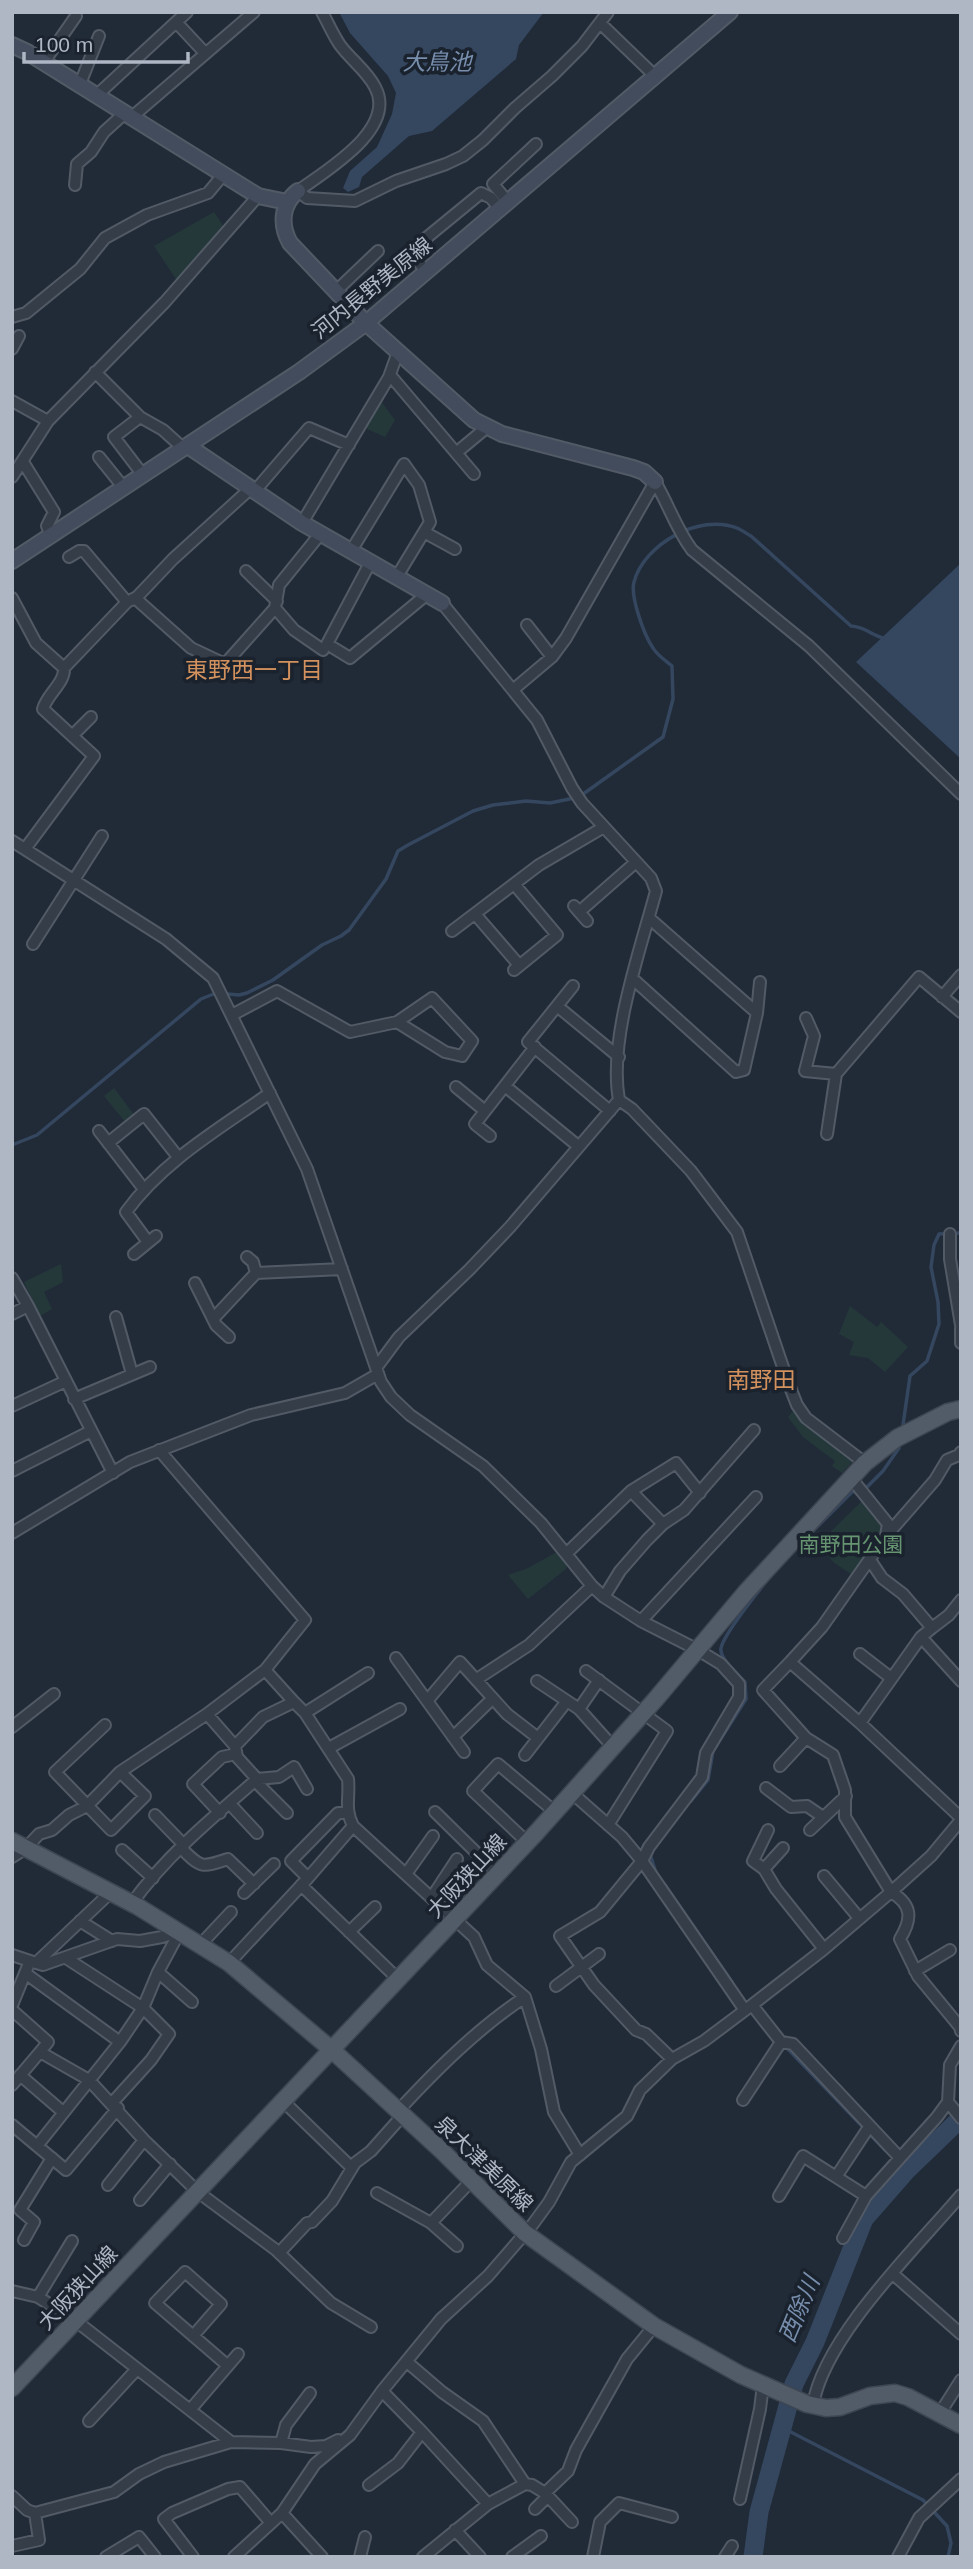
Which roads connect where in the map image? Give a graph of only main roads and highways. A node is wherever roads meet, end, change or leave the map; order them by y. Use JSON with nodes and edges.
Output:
{"nodes":[{"id":1,"x":961,"y":1409,"type":"edge"},
{"id":2,"x":17,"y":1849,"type":"edge"},
{"id":3,"x":331,"y":2050,"type":"junction"},
{"id":4,"x":12,"y":2388,"type":"edge"},
{"id":5,"x":961,"y":2425,"type":"edge"}],
"edges":[{"from":1,"to":3,"type":"main road","name":"大阪狭山線"},
{"from":2,"to":3,"type":"main road","name":"泉大津美原線"},
{"from":3,"to":4,"type":"main road","name":"大阪狭山線"},
{"from":3,"to":5,"type":"main road","name":"泉大津美原線"}]}
